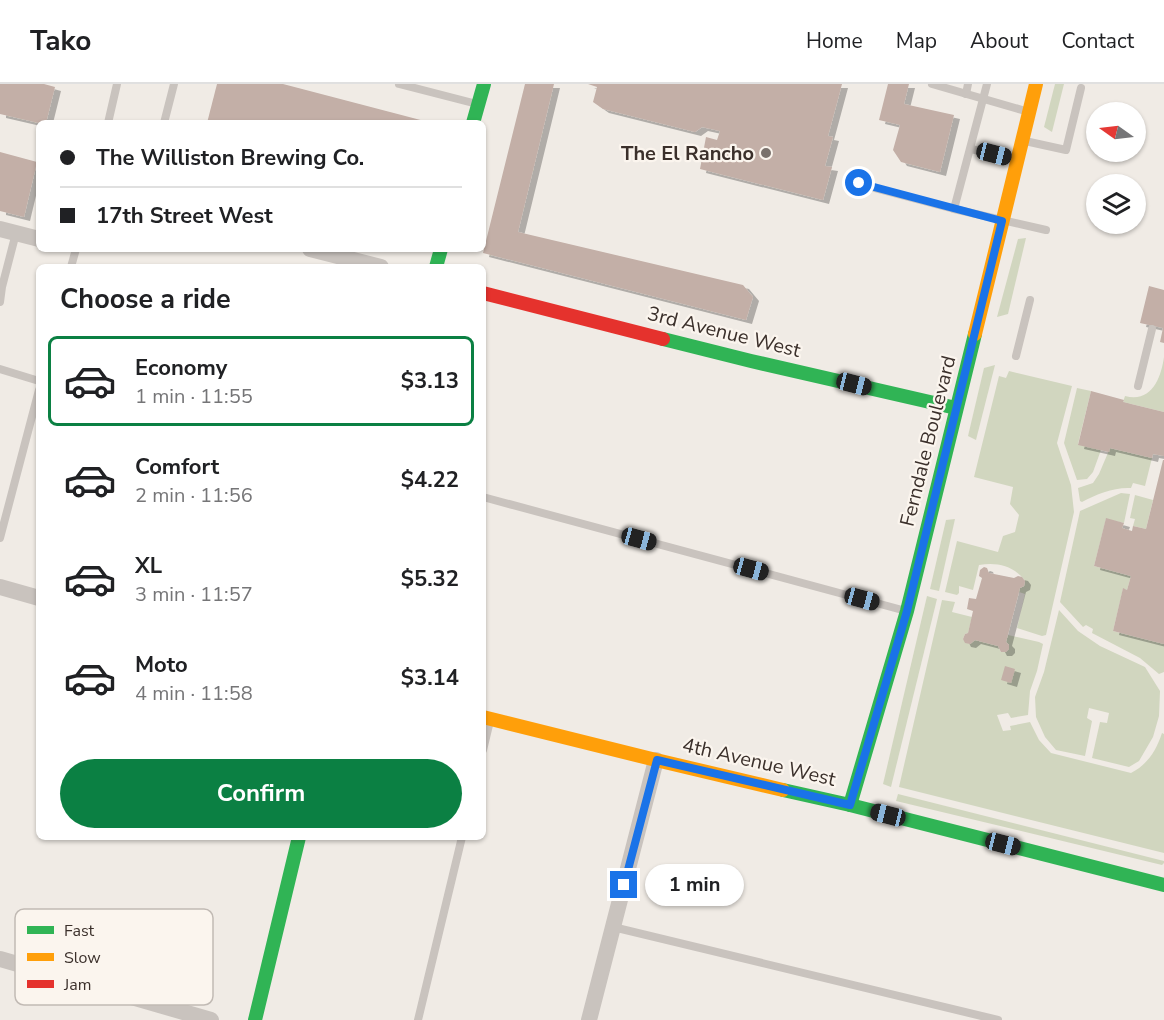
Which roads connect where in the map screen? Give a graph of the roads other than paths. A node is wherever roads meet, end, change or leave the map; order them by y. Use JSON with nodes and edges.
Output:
{"nodes":[{"id":1,"x":117,"y":84,"type":"edge"},
{"id":2,"x":174,"y":84,"type":"edge"},
{"id":3,"x":399,"y":84,"type":"edge"},
{"id":4,"x":484,"y":84,"type":"edge"},
{"id":5,"x":934,"y":84,"type":"edge"},
{"id":6,"x":968,"y":84,"type":"edge"},
{"id":7,"x":987,"y":84,"type":"edge"},
{"id":8,"x":1036,"y":84,"type":"edge"},
{"id":9,"x":1081,"y":88,"type":"dead end"},
{"id":10,"x":966,"y":94,"type":"junction"},
{"id":11,"x":984,"y":99,"type":"junction"},
{"id":12,"x":478,"y":105,"type":"junction"},
{"id":13,"x":1029,"y":112,"type":"junction"},
{"id":14,"x":109,"y":120,"type":"edge"},
{"id":15,"x":165,"y":120,"type":"edge"},
{"id":16,"x":474,"y":120,"type":"edge"},
{"id":17,"x":1022,"y":140,"type":"junction"},
{"id":18,"x":970,"y":149,"type":"junction"},
{"id":19,"x":1017,"y":160,"type":"junction"},
{"id":20,"x":859,"y":183,"type":"dead end"},
{"id":21,"x":954,"y":209,"type":"junction"},
{"id":22,"x":1002,"y":221,"type":"junction"},
{"id":23,"x":1046,"y":230,"type":"dead end"},
{"id":24,"x":8,"y":231,"type":"edge"},
{"id":25,"x":36,"y":237,"type":"edge"},
{"id":26,"x":322,"y":252,"type":"edge"},
{"id":27,"x":369,"y":264,"type":"edge"},
{"id":28,"x":486,"y":294,"type":"edge"},
{"id":29,"x":1030,"y":300,"type":"dead end"},
{"id":30,"x":0,"y":302,"type":"edge"},
{"id":31,"x":1152,"y":329,"type":"dead end"},
{"id":32,"x":1017,"y":356,"type":"dead end"},
{"id":33,"x":0,"y":369,"type":"edge"},
{"id":34,"x":36,"y":380,"type":"edge"},
{"id":35,"x":1138,"y":386,"type":"dead end"},
{"id":36,"x":36,"y":401,"type":"edge"},
{"id":37,"x":956,"y":408,"type":"junction"},
{"id":38,"x":486,"y":499,"type":"edge"},
{"id":39,"x":0,"y":538,"type":"edge"},
{"id":40,"x":0,"y":587,"type":"edge"},
{"id":41,"x":36,"y":597,"type":"edge"},
{"id":42,"x":907,"y":611,"type":"junction"},
{"id":43,"x":487,"y":718,"type":"edge"},
{"id":44,"x":657,"y":760,"type":"junction"},
{"id":45,"x":850,"y":805,"type":"junction"},
{"id":46,"x":297,"y":840,"type":"edge"},
{"id":47,"x":461,"y":840,"type":"edge"},
{"id":48,"x":1164,"y":885,"type":"edge"},
{"id":49,"x":613,"y":927,"type":"junction"},
{"id":50,"x":0,"y":958,"type":"edge"},
{"id":51,"x":15,"y":962,"type":"edge"},
{"id":52,"x":160,"y":1005,"type":"edge"},
{"id":53,"x":211,"y":1020,"type":"edge"},
{"id":54,"x":255,"y":1020,"type":"edge"},
{"id":55,"x":418,"y":1020,"type":"edge"},
{"id":56,"x":589,"y":1020,"type":"edge"},
{"id":57,"x":998,"y":1020,"type":"edge"}],
"edges":[{"from":1,"to":14,"type":"lane"},
{"from":2,"to":15,"type":"lane"},
{"from":3,"to":12,"type":"lane"},
{"from":4,"to":12,"type":"street"},
{"from":5,"to":10,"type":"lane"},
{"from":6,"to":10,"type":"lane"},
{"from":7,"to":11,"type":"lane"},
{"from":8,"to":13,"type":"street","name":"Ferndale Boulevard"},
{"from":9,"to":17,"type":"lane"},
{"from":10,"to":11,"type":"lane"},
{"from":11,"to":13,"type":"lane"},
{"from":11,"to":18,"type":"lane"},
{"from":12,"to":16,"type":"street"},
{"from":13,"to":17,"type":"street","name":"Ferndale Boulevard"},
{"from":17,"to":19,"type":"street","name":"Ferndale Boulevard"},
{"from":18,"to":19,"type":"lane"},
{"from":18,"to":21,"type":"lane"},
{"from":19,"to":22,"type":"street","name":"Ferndale Boulevard"},
{"from":20,"to":21,"type":"lane"},
{"from":21,"to":22,"type":"lane"},
{"from":22,"to":23,"type":"lane"},
{"from":22,"to":37,"type":"street","name":"Ferndale Boulevard"},
{"from":24,"to":25,"type":"street"},
{"from":24,"to":30,"type":"lane"},
{"from":26,"to":27,"type":"street"},
{"from":28,"to":37,"type":"street","name":"3rd Avenue West"},
{"from":29,"to":32,"type":"lane"},
{"from":31,"to":35,"type":"lane"},
{"from":33,"to":34,"type":"lane"},
{"from":36,"to":39,"type":"lane"},
{"from":37,"to":42,"type":"street","name":"Ferndale Boulevard"},
{"from":38,"to":42,"type":"lane"},
{"from":40,"to":41,"type":"street"},
{"from":42,"to":45,"type":"street","name":"Ferndale Boulevard"},
{"from":43,"to":44,"type":"street","name":"4th Avenue West"},
{"from":44,"to":45,"type":"street","name":"4th Avenue West"},
{"from":44,"to":49,"type":"street"},
{"from":45,"to":48,"type":"street","name":"4th Avenue West"},
{"from":46,"to":54,"type":"street"},
{"from":47,"to":55,"type":"lane"},
{"from":49,"to":56,"type":"street"},
{"from":49,"to":57,"type":"lane"},
{"from":50,"to":51,"type":"street"},
{"from":52,"to":53,"type":"street"}]}
